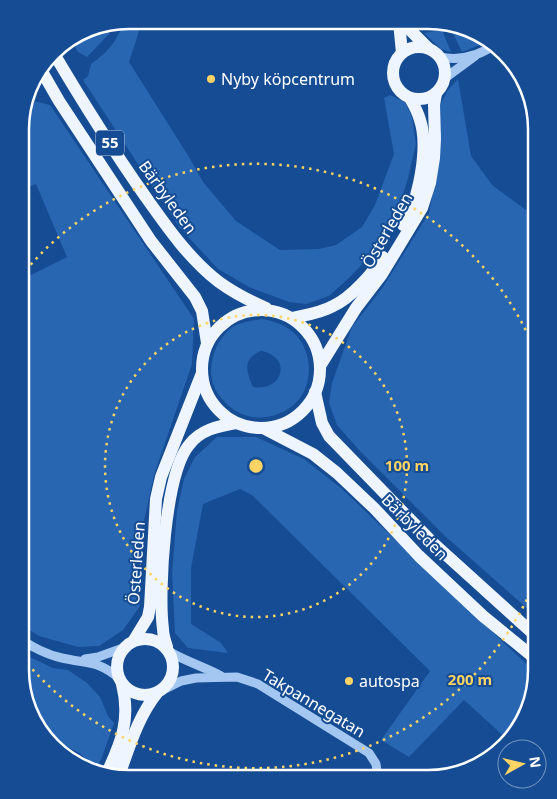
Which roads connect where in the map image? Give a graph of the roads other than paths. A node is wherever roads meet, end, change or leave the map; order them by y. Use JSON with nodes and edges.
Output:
{"nodes":[{"id":1,"x":401,"y":29,"type":"edge"},
{"id":2,"x":408,"y":29,"type":"edge"},
{"id":3,"x":428,"y":48,"type":"junction"},
{"id":4,"x":488,"y":48,"type":"edge"},
{"id":5,"x":402,"y":53,"type":"junction"},
{"id":6,"x":476,"y":55,"type":"junction"},
{"id":7,"x":440,"y":57,"type":"junction"},
{"id":8,"x":57,"y":60,"type":"edge"},
{"id":9,"x":44,"y":75,"type":"edge"},
{"id":10,"x":445,"y":78,"type":"junction"},
{"id":11,"x":436,"y":94,"type":"junction"},
{"id":12,"x":410,"y":98,"type":"junction"},
{"id":13,"x":268,"y":310,"type":"junction"},
{"id":14,"x":292,"y":318,"type":"junction"},
{"id":15,"x":207,"y":343,"type":"junction"},
{"id":16,"x":320,"y":366,"type":"junction"},
{"id":17,"x":202,"y":373,"type":"junction"},
{"id":18,"x":315,"y":392,"type":"junction"},
{"id":19,"x":236,"y":422,"type":"junction"},
{"id":20,"x":262,"y":428,"type":"junction"},
{"id":21,"x":528,"y":629,"type":"edge"},
{"id":22,"x":134,"y":640,"type":"junction"},
{"id":23,"x":29,"y":644,"type":"edge"},
{"id":24,"x":123,"y":648,"type":"junction"},
{"id":25,"x":168,"y":650,"type":"junction"},
{"id":26,"x":528,"y":653,"type":"edge"},
{"id":27,"x":76,"y":659,"type":"junction"},
{"id":28,"x":221,"y":677,"type":"junction"},
{"id":29,"x":121,"y":682,"type":"junction"},
{"id":30,"x":159,"y":692,"type":"junction"},
{"id":31,"x":109,"y":768,"type":"edge"},
{"id":32,"x":121,"y":769,"type":"edge"},
{"id":33,"x":376,"y":770,"type":"edge"}],
"edges":[{"from":1,"to":5,"type":"main road"},
{"from":2,"to":3,"type":"main road"},
{"from":3,"to":5,"type":"main road"},
{"from":3,"to":7,"type":"main road"},
{"from":4,"to":6,"type":"street"},
{"from":5,"to":12,"type":"main road"},
{"from":6,"to":7,"type":"street"},
{"from":6,"to":10,"type":"street"},
{"from":7,"to":10,"type":"main road"},
{"from":8,"to":13,"type":"main road","name":"Bärbyleden","number":"55"},
{"from":9,"to":15,"type":"main road","number":"55"},
{"from":10,"to":11,"type":"main road"},
{"from":11,"to":12,"type":"main road"},
{"from":11,"to":16,"type":"main road","name":"Österleden"},
{"from":12,"to":14,"type":"main road","name":"Österleden"},
{"from":13,"to":14,"type":"main road"},
{"from":13,"to":15,"type":"main road"},
{"from":14,"to":16,"type":"main road"},
{"from":15,"to":17,"type":"main road"},
{"from":16,"to":18,"type":"main road"},
{"from":17,"to":19,"type":"main road"},
{"from":17,"to":22,"type":"main road","name":"Österleden"},
{"from":18,"to":20,"type":"main road"},
{"from":18,"to":21,"type":"main road","name":"Bärbyleden"},
{"from":19,"to":20,"type":"main road"},
{"from":19,"to":25,"type":"main road","name":"Österleden"},
{"from":20,"to":26,"type":"main road","name":"Bärbyleden"},
{"from":22,"to":24,"type":"main road"},
{"from":22,"to":25,"type":"main road"},
{"from":23,"to":27,"type":"street"},
{"from":24,"to":27,"type":"street"},
{"from":24,"to":29,"type":"main road"},
{"from":25,"to":28,"type":"street","name":"Takpannegatan"},
{"from":25,"to":30,"type":"main road"},
{"from":27,"to":29,"type":"street"},
{"from":28,"to":30,"type":"street","name":"Takpannegatan"},
{"from":28,"to":33,"type":"street","name":"Takpannegatan"},
{"from":29,"to":30,"type":"main road"},
{"from":29,"to":31,"type":"main road"},
{"from":30,"to":32,"type":"main road"}]}
